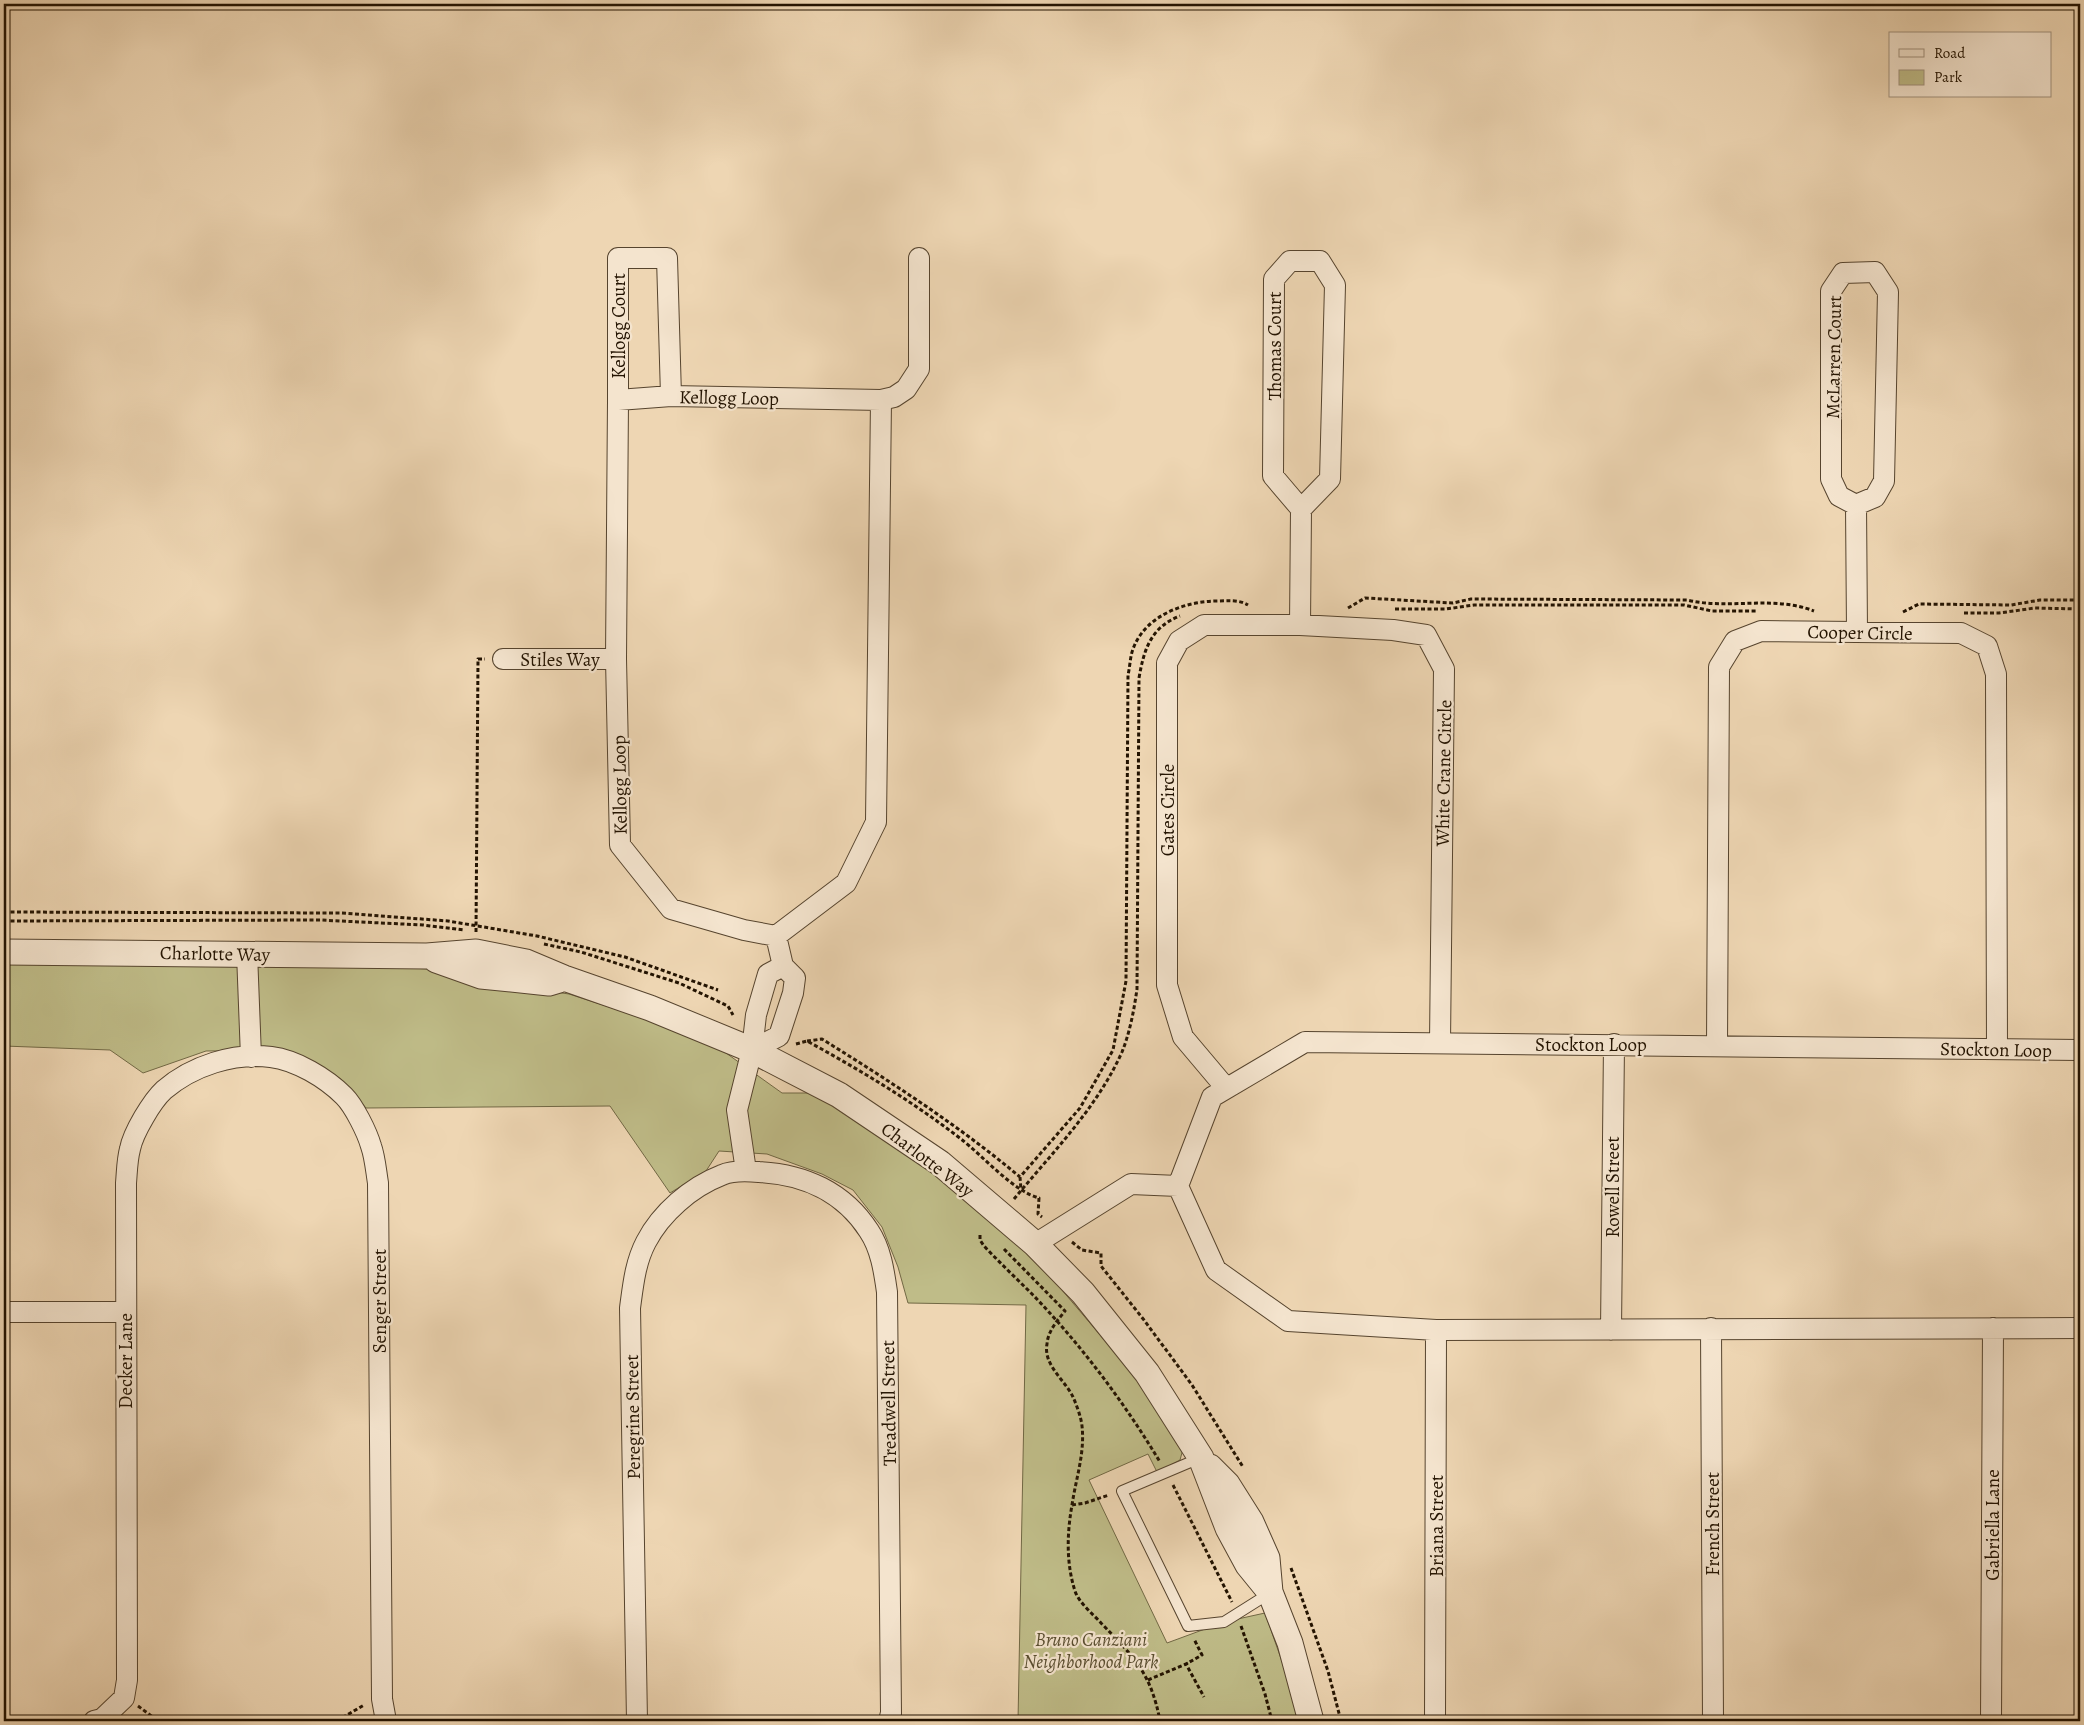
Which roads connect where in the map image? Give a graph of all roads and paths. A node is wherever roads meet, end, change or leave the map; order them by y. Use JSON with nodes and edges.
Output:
{"nodes":[{"id":1,"x":919,"y":258,"type":"dead end"},
{"id":2,"x":671,"y":396,"type":"junction"},
{"id":3,"x":618,"y":400,"type":"junction"},
{"id":4,"x":881,"y":400,"type":"junction"},
{"id":5,"x":1856,"y":505,"type":"junction"},
{"id":6,"x":1301,"y":509,"type":"junction"},
{"id":7,"x":2080,"y":600,"type":"edge"},
{"id":8,"x":1354,"y":609,"type":"dead end"},
{"id":9,"x":1391,"y":609,"type":"dead end"},
{"id":10,"x":2080,"y":609,"type":"edge"},
{"id":11,"x":1245,"y":610,"type":"dead end"},
{"id":12,"x":1759,"y":611,"type":"dead end"},
{"id":13,"x":1796,"y":611,"type":"dead end"},
{"id":14,"x":1815,"y":612,"type":"junction"},
{"id":15,"x":1823,"y":612,"type":"dead end"},
{"id":16,"x":1912,"y":612,"type":"dead end"},
{"id":17,"x":1186,"y":613,"type":"dead end"},
{"id":18,"x":1960,"y":613,"type":"dead end"},
{"id":19,"x":1300,"y":626,"type":"junction"},
{"id":20,"x":1857,"y":631,"type":"junction"},
{"id":21,"x":504,"y":658,"type":"joint"},
{"id":22,"x":616,"y":658,"type":"junction"},
{"id":23,"x":4,"y":912,"type":"edge"},
{"id":24,"x":476,"y":924,"type":"junction"},
{"id":25,"x":776,"y":936,"type":"junction"},
{"id":26,"x":4,"y":952,"type":"edge"},
{"id":27,"x":476,"y":952,"type":"junction"},
{"id":28,"x":247,"y":953,"type":"junction"},
{"id":29,"x":427,"y":956,"type":"junction"},
{"id":30,"x":783,"y":966,"type":"junction"},
{"id":31,"x":564,"y":978,"type":"junction"},
{"id":32,"x":718,"y":990,"type":"dead end"},
{"id":33,"x":807,"y":1041,"type":"dead end"},
{"id":34,"x":1440,"y":1043,"type":"junction"},
{"id":35,"x":1614,"y":1044,"type":"junction"},
{"id":36,"x":1717,"y":1045,"type":"junction"},
{"id":37,"x":1997,"y":1049,"type":"junction"},
{"id":38,"x":752,"y":1050,"type":"junction"},
{"id":39,"x":2080,"y":1050,"type":"edge"},
{"id":40,"x":250,"y":1056,"type":"junction"},
{"id":41,"x":1226,"y":1088,"type":"junction"},
{"id":42,"x":746,"y":1171,"type":"junction"},
{"id":43,"x":1020,"y":1177,"type":"junction"},
{"id":44,"x":1178,"y":1186,"type":"junction"},
{"id":45,"x":1021,"y":1190,"type":"junction"},
{"id":46,"x":1000,"y":1215,"type":"junction"},
{"id":47,"x":1035,"y":1244,"type":"junction"},
{"id":48,"x":1003,"y":1248,"type":"dead end"},
{"id":49,"x":4,"y":1312,"type":"edge"},
{"id":50,"x":125,"y":1312,"type":"junction"},
{"id":51,"x":1712,"y":1328,"type":"junction"},
{"id":52,"x":1993,"y":1328,"type":"junction"},
{"id":53,"x":2080,"y":1328,"type":"edge"},
{"id":54,"x":1436,"y":1330,"type":"junction"},
{"id":55,"x":1611,"y":1330,"type":"junction"},
{"id":56,"x":1201,"y":1458,"type":"junction"},
{"id":57,"x":1122,"y":1491,"type":"junction"},
{"id":58,"x":1072,"y":1505,"type":"junction"},
{"id":59,"x":1270,"y":1592,"type":"junction"},
{"id":60,"x":1188,"y":1626,"type":"junction"},
{"id":61,"x":1186,"y":1664,"type":"junction"},
{"id":62,"x":1148,"y":1680,"type":"junction"},
{"id":63,"x":1204,"y":1697,"type":"dead end"},
{"id":64,"x":382,"y":1699,"type":"junction"},
{"id":65,"x":94,"y":1721,"type":"edge"},
{"id":66,"x":337,"y":1721,"type":"edge"},
{"id":67,"x":386,"y":1721,"type":"edge"},
{"id":68,"x":637,"y":1721,"type":"edge"},
{"id":69,"x":889,"y":1721,"type":"edge"},
{"id":70,"x":1160,"y":1721,"type":"edge"},
{"id":71,"x":1311,"y":1721,"type":"edge"},
{"id":72,"x":1435,"y":1721,"type":"edge"},
{"id":73,"x":1713,"y":1721,"type":"edge"},
{"id":74,"x":1991,"y":1721,"type":"edge"}],
"edges":[{"from":1,"to":4,"type":"street","name":"Kellogg Loop"},
{"from":2,"to":3,"type":"street","name":"Kellogg Loop"},
{"from":2,"to":3,"type":"street","name":"Kellogg Court"},
{"from":2,"to":4,"type":"street","name":"Kellogg Loop"},
{"from":3,"to":22,"type":"street","name":"Kellogg Loop"},
{"from":4,"to":25,"type":"street"},
{"from":5,"to":5,"type":"street","name":"McLarren Court"},
{"from":5,"to":20,"type":"street"},
{"from":6,"to":6,"type":"street","name":"Thomas Court"},
{"from":6,"to":19,"type":"street"},
{"from":7,"to":16,"type":"path"},
{"from":8,"to":14,"type":"path"},
{"from":9,"to":12,"type":"path"},
{"from":10,"to":18,"type":"path"},
{"from":11,"to":43,"type":"path"},
{"from":13,"to":14,"type":"path"},
{"from":14,"to":15,"type":"path"},
{"from":17,"to":45,"type":"path"},
{"from":19,"to":34,"type":"street","name":"White Crane Circle"},
{"from":19,"to":41,"type":"street","name":"Gates Circle"},
{"from":20,"to":36,"type":"street","name":"Cooper Circle"},
{"from":20,"to":37,"type":"street","name":"Cooper Circle"},
{"from":21,"to":22,"type":"street","name":"Stiles Way"},
{"from":21,"to":24,"type":"path"},
{"from":22,"to":25,"type":"street","name":"Kellogg Loop"},
{"from":23,"to":24,"type":"path"},
{"from":24,"to":27,"type":"path"},
{"from":24,"to":32,"type":"path"},
{"from":25,"to":30,"type":"street"},
{"from":26,"to":28,"type":"street","name":"Charlotte Way"},
{"from":27,"to":29,"type":"street","name":"Charlotte Way"},
{"from":27,"to":31,"type":"street","name":"Charlotte Way"},
{"from":28,"to":29,"type":"street","name":"Charlotte Way"},
{"from":28,"to":40,"type":"street"},
{"from":29,"to":31,"type":"street","name":"Charlotte Way"},
{"from":30,"to":38,"type":"street"},
{"from":30,"to":38,"type":"street"},
{"from":31,"to":38,"type":"street","name":"Charlotte Way"},
{"from":33,"to":43,"type":"path"},
{"from":34,"to":35,"type":"street","name":"Stockton Loop"},
{"from":34,"to":41,"type":"street","name":"Stockton Loop"},
{"from":35,"to":36,"type":"street","name":"Stockton Loop"},
{"from":35,"to":55,"type":"street","name":"Rowell Street"},
{"from":36,"to":37,"type":"street","name":"Stockton Loop"},
{"from":37,"to":39,"type":"street","name":"Stockton Loop"},
{"from":38,"to":42,"type":"street"},
{"from":38,"to":46,"type":"street","name":"Charlotte Way"},
{"from":40,"to":50,"type":"street","name":"Decker Lane"},
{"from":40,"to":64,"type":"street","name":"Senger Street"},
{"from":41,"to":44,"type":"street","name":"Stockton Loop"},
{"from":42,"to":68,"type":"street","name":"Peregrine Street"},
{"from":42,"to":69,"type":"street","name":"Treadwell Street"},
{"from":43,"to":45,"type":"path"},
{"from":44,"to":47,"type":"street"},
{"from":44,"to":54,"type":"street"},
{"from":45,"to":46,"type":"path"},
{"from":46,"to":47,"type":"street","name":"Charlotte Way"},
{"from":47,"to":56,"type":"street","name":"Charlotte Way"},
{"from":48,"to":58,"type":"path"},
{"from":49,"to":50,"type":"street"},
{"from":50,"to":65,"type":"street","name":"Decker Lane"},
{"from":51,"to":52,"type":"street"},
{"from":51,"to":55,"type":"street"},
{"from":51,"to":73,"type":"street","name":"French Street"},
{"from":52,"to":53,"type":"street"},
{"from":52,"to":74,"type":"street","name":"Gabriella Lane"},
{"from":54,"to":55,"type":"street"},
{"from":54,"to":72,"type":"street","name":"Briana Street"},
{"from":56,"to":57,"type":"lane"},
{"from":56,"to":59,"type":"street","name":"Charlotte Way"},
{"from":57,"to":58,"type":"path"},
{"from":57,"to":60,"type":"lane"},
{"from":58,"to":62,"type":"path"},
{"from":59,"to":60,"type":"lane"},
{"from":59,"to":71,"type":"street","name":"Charlotte Way"},
{"from":60,"to":61,"type":"path"},
{"from":61,"to":62,"type":"path"},
{"from":61,"to":63,"type":"path"},
{"from":62,"to":70,"type":"path"},
{"from":64,"to":66,"type":"path"},
{"from":64,"to":67,"type":"street","name":"Senger Street"}]}
